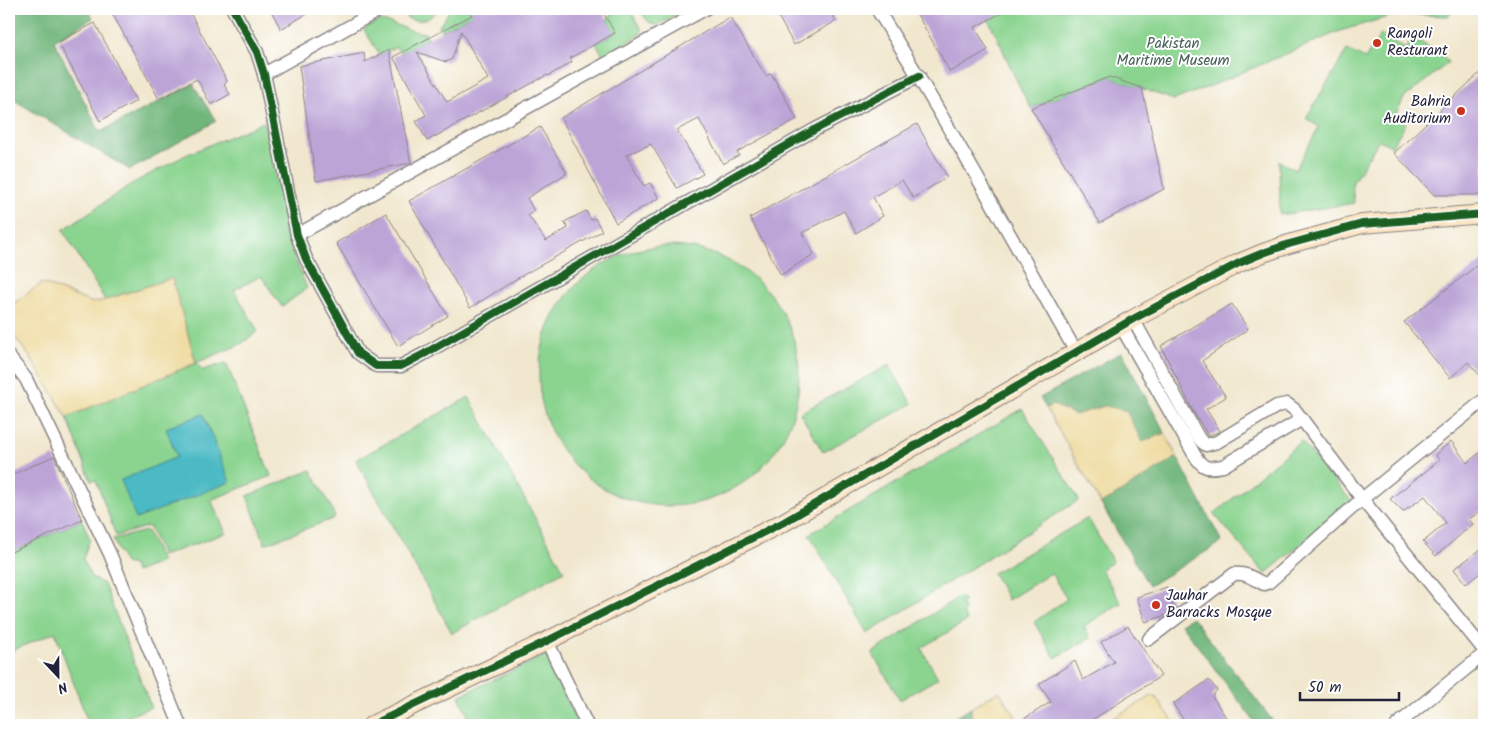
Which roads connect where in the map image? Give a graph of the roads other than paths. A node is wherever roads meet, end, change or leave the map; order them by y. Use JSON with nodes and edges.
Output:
{"nodes":[{"id":1,"x":233,"y":9,"type":"edge"},
{"id":2,"x":381,"y":9,"type":"edge"},
{"id":3,"x":705,"y":9,"type":"edge"},
{"id":4,"x":877,"y":9,"type":"edge"},
{"id":5,"x":264,"y":74,"type":"junction"},
{"id":6,"x":919,"y":76,"type":"junction"},
{"id":7,"x":1484,"y":214,"type":"edge"},
{"id":8,"x":297,"y":235,"type":"junction"},
{"id":9,"x":1127,"y":323,"type":"junction"},
{"id":10,"x":1076,"y":352,"type":"junction"},
{"id":11,"x":9,"y":357,"type":"edge"},
{"id":12,"x":1484,"y":400,"type":"edge"},
{"id":13,"x":1302,"y":419,"type":"junction"},
{"id":14,"x":1362,"y":499,"type":"junction"},
{"id":15,"x":1149,"y":639,"type":"dead end"},
{"id":16,"x":547,"y":641,"type":"junction"},
{"id":17,"x":1484,"y":650,"type":"edge"},
{"id":18,"x":1484,"y":654,"type":"edge"},
{"id":19,"x":180,"y":725,"type":"edge"},
{"id":20,"x":372,"y":725,"type":"edge"},
{"id":21,"x":587,"y":725,"type":"edge"},
{"id":22,"x":1397,"y":725,"type":"edge"}],
"edges":[{"from":1,"to":5,"type":"street"},
{"from":2,"to":5,"type":"street"},
{"from":3,"to":8,"type":"street"},
{"from":4,"to":6,"type":"street"},
{"from":5,"to":8,"type":"street"},
{"from":6,"to":8,"type":"street"},
{"from":6,"to":10,"type":"street"},
{"from":7,"to":9,"type":"street"},
{"from":9,"to":10,"type":"street"},
{"from":9,"to":13,"type":"street"},
{"from":9,"to":13,"type":"street"},
{"from":10,"to":16,"type":"street"},
{"from":11,"to":19,"type":"street"},
{"from":12,"to":14,"type":"street"},
{"from":13,"to":14,"type":"street"},
{"from":14,"to":15,"type":"street"},
{"from":14,"to":17,"type":"street"},
{"from":16,"to":20,"type":"street"},
{"from":16,"to":21,"type":"street"},
{"from":18,"to":22,"type":"street"}]}
